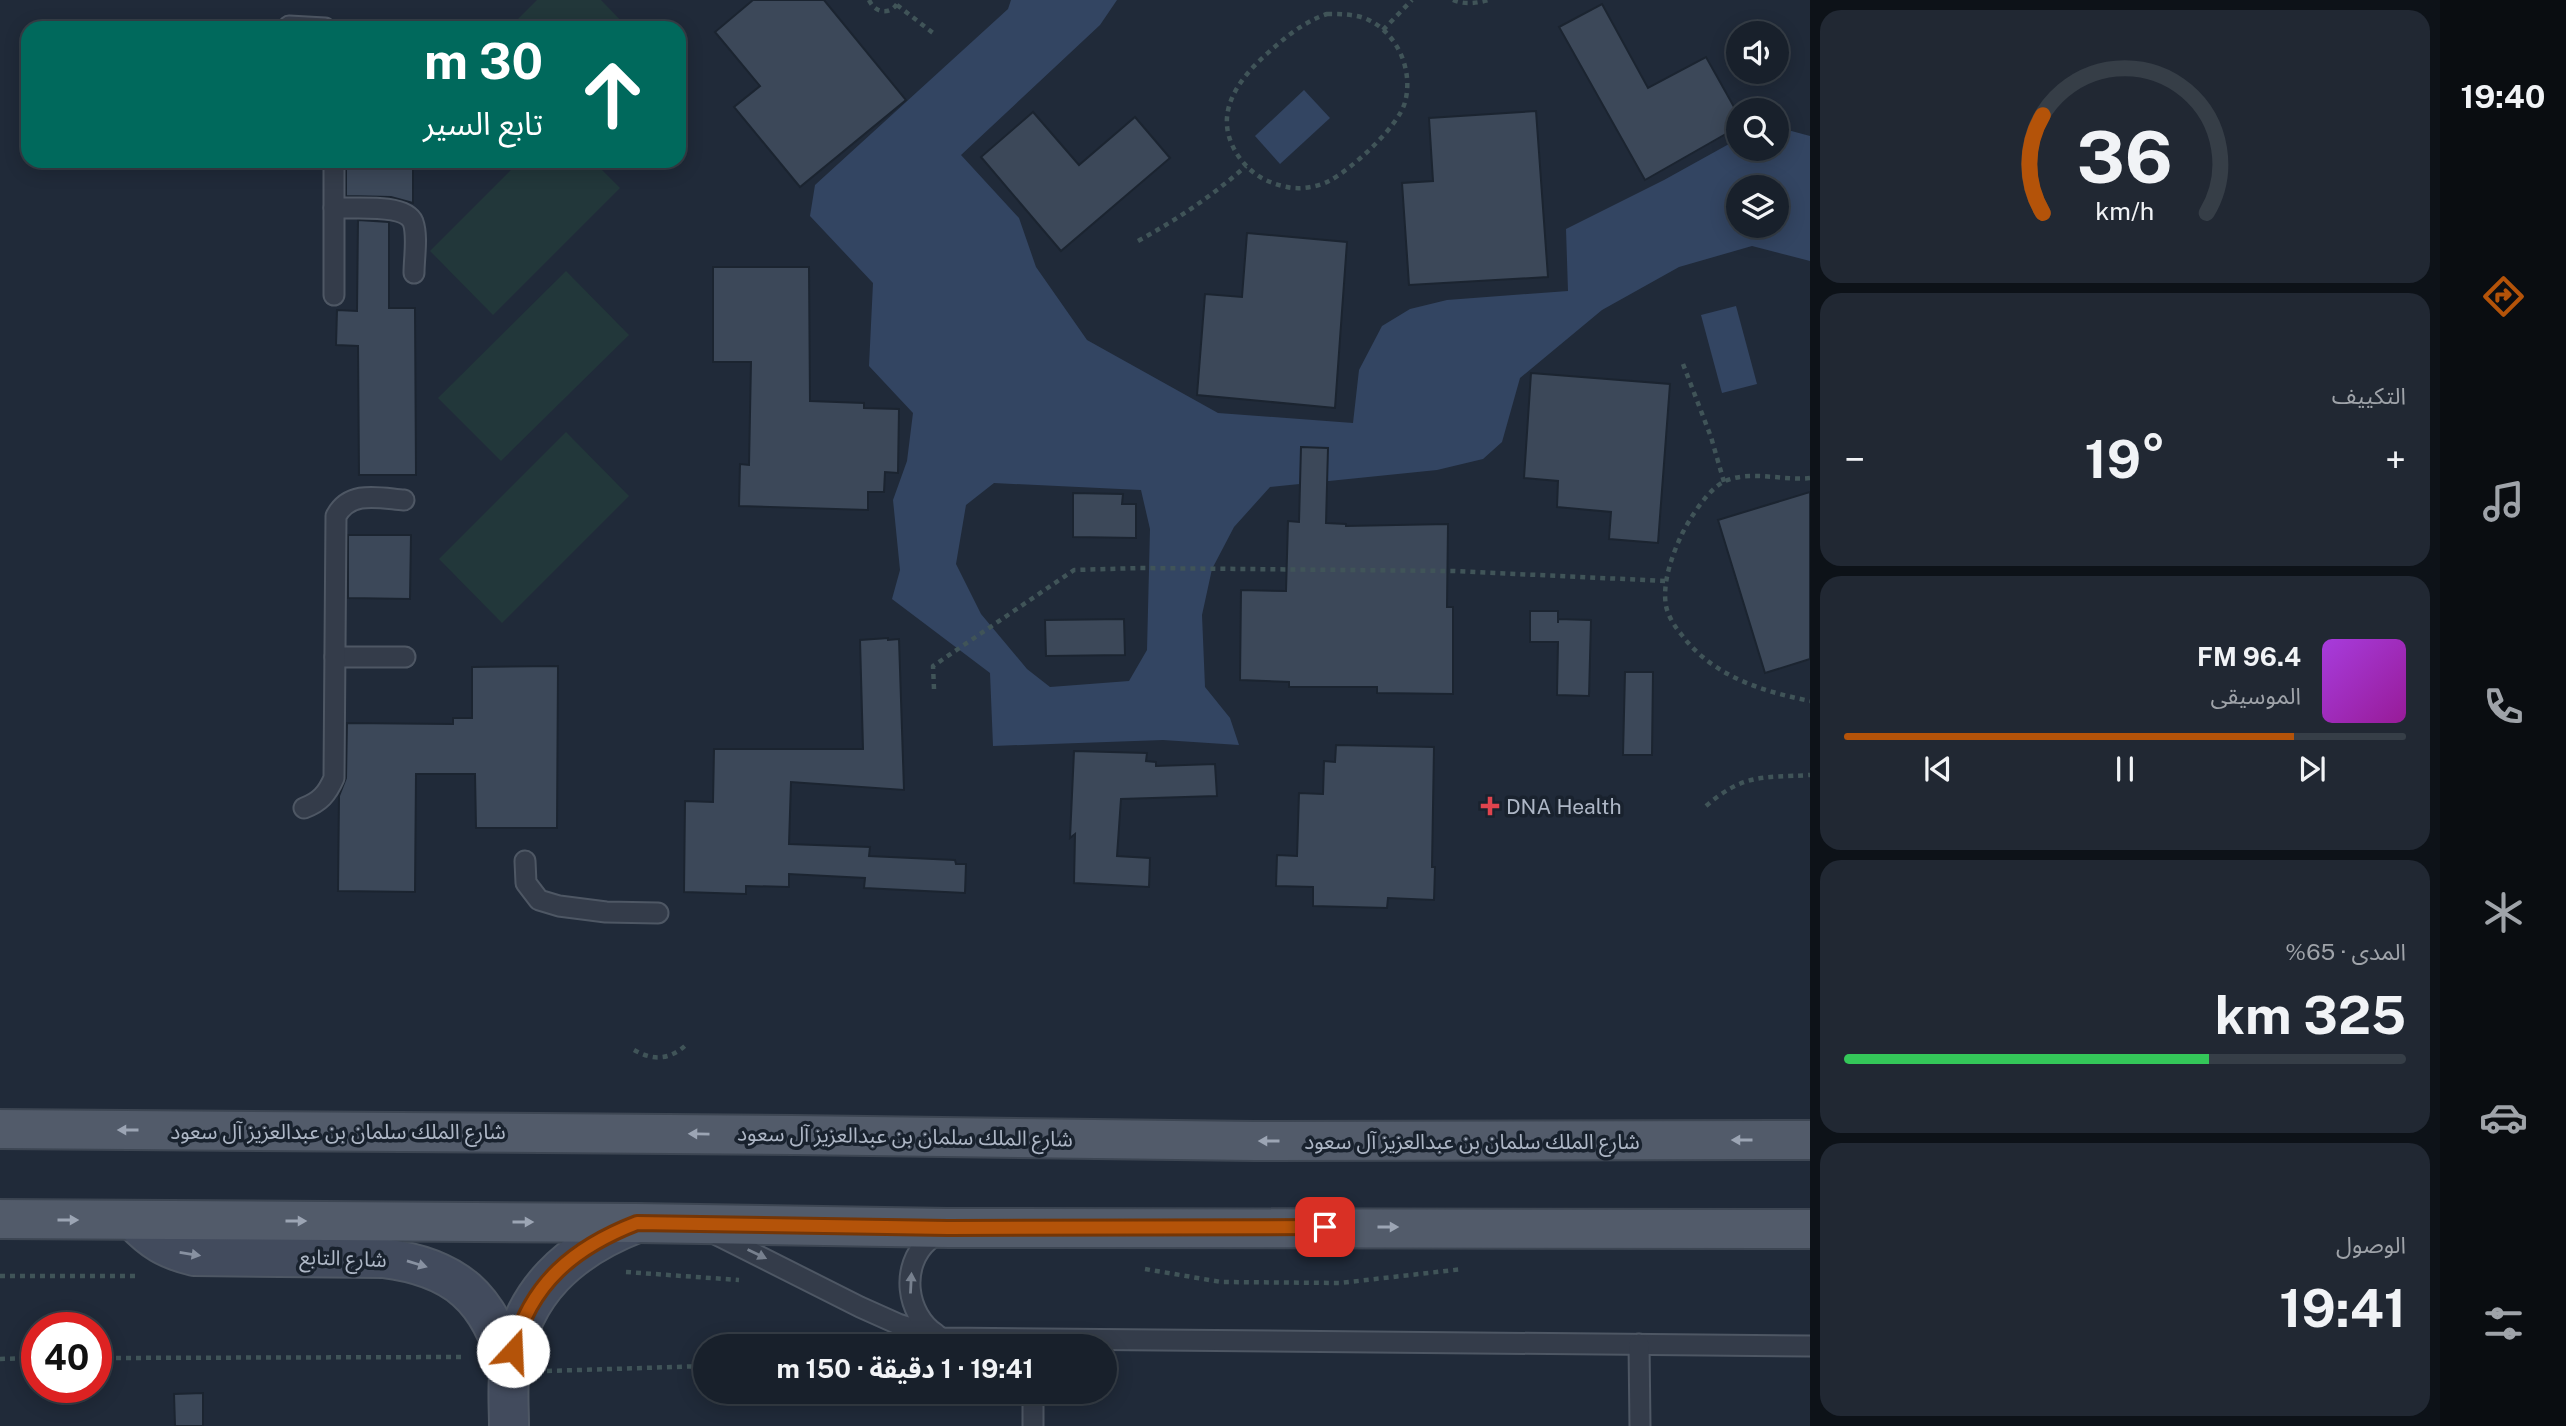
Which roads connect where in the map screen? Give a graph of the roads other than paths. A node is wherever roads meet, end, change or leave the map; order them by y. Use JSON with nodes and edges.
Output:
{"nodes":[{"id":1,"x":334,"y":168,"type":"edge"},
{"id":2,"x":334,"y":208,"type":"junction"},
{"id":3,"x":414,"y":272,"type":"dead end"},
{"id":4,"x":334,"y":295,"type":"dead end"},
{"id":5,"x":404,"y":500,"type":"dead end"},
{"id":6,"x":335,"y":657,"type":"junction"},
{"id":7,"x":405,"y":657,"type":"dead end"},
{"id":8,"x":304,"y":808,"type":"dead end"},
{"id":9,"x":525,"y":861,"type":"dead end"},
{"id":10,"x":658,"y":913,"type":"dead end"},
{"id":11,"x":0,"y":1129,"type":"edge"},
{"id":12,"x":1810,"y":1140,"type":"edge"},
{"id":13,"x":0,"y":1219,"type":"edge"},
{"id":14,"x":134,"y":1220,"type":"junction"},
{"id":15,"x":637,"y":1223,"type":"junction"},
{"id":16,"x":696,"y":1224,"type":"junction"},
{"id":17,"x":948,"y":1228,"type":"junction"},
{"id":18,"x":1810,"y":1229,"type":"edge"},
{"id":19,"x":930,"y":1334,"type":"edge"},
{"id":20,"x":937,"y":1334,"type":"edge"},
{"id":21,"x":1117,"y":1342,"type":"edge"},
{"id":22,"x":1639,"y":1345,"type":"junction"},
{"id":23,"x":1810,"y":1346,"type":"edge"},
{"id":24,"x":508,"y":1369,"type":"junction"},
{"id":25,"x":1033,"y":1404,"type":"edge"},
{"id":26,"x":509,"y":1426,"type":"edge"},
{"id":27,"x":1033,"y":1426,"type":"edge"},
{"id":28,"x":1640,"y":1426,"type":"edge"}],
"edges":[{"from":1,"to":2,"type":"lane"},
{"from":2,"to":3,"type":"lane"},
{"from":2,"to":4,"type":"lane"},
{"from":5,"to":6,"type":"lane"},
{"from":6,"to":7,"type":"lane"},
{"from":6,"to":8,"type":"lane"},
{"from":9,"to":10,"type":"lane"},
{"from":12,"to":11,"type":"main road","name":"شارع الملك سلمان بن عبدالعزيز آل سعود","one_way":true},
{"from":13,"to":14,"type":"main road","one_way":true},
{"from":14,"to":15,"type":"main road","one_way":true},
{"from":14,"to":24,"type":"street","name":"شارع التابع","one_way":true},
{"from":15,"to":16,"type":"main road"},
{"from":15,"to":24,"type":"street","name":"شارع التابع"},
{"from":16,"to":17,"type":"main road"},
{"from":16,"to":19,"type":"lane","one_way":true},
{"from":17,"to":18,"type":"main road","one_way":true},
{"from":20,"to":17,"type":"lane","one_way":true},
{"from":21,"to":22,"type":"lane"},
{"from":22,"to":23,"type":"lane"},
{"from":22,"to":28,"type":"lane"},
{"from":24,"to":26,"type":"street","name":"شارع التابع"},
{"from":25,"to":27,"type":"lane"}]}
